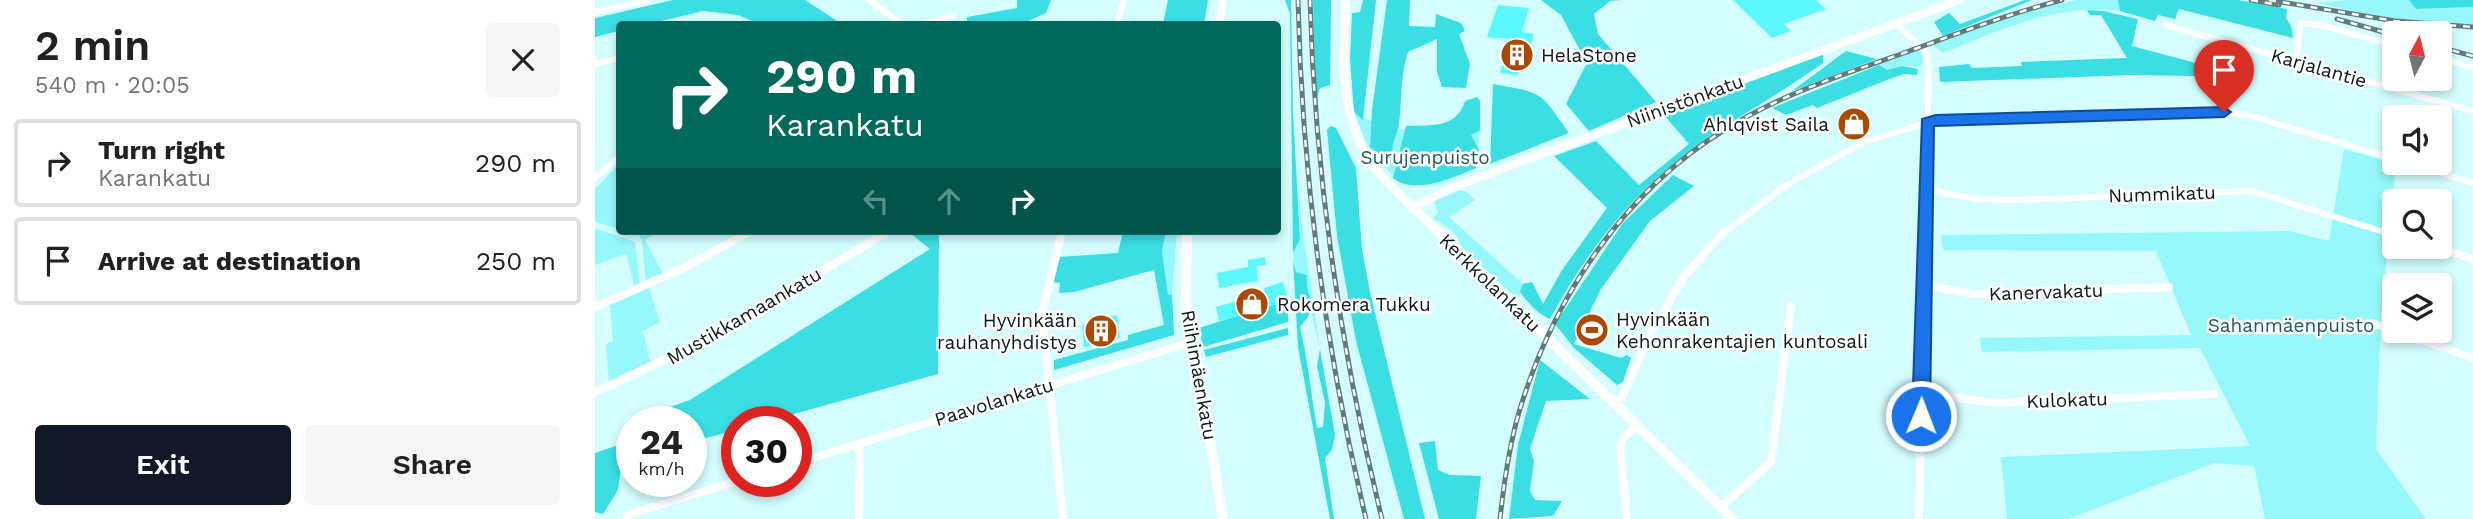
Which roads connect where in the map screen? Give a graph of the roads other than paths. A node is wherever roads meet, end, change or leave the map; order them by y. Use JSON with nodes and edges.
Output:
{"nodes":[{"id":1,"x":649,"y":0,"type":"edge"},
{"id":2,"x":869,"y":0,"type":"edge"},
{"id":3,"x":1124,"y":0,"type":"edge"},
{"id":4,"x":1223,"y":0,"type":"edge"},
{"id":5,"x":1346,"y":0,"type":"edge"},
{"id":6,"x":1960,"y":0,"type":"edge"},
{"id":7,"x":595,"y":12,"type":"edge"},
{"id":8,"x":954,"y":16,"type":"dead end"},
{"id":9,"x":898,"y":21,"type":"edge"},
{"id":10,"x":933,"y":21,"type":"edge"},
{"id":11,"x":1118,"y":21,"type":"edge"},
{"id":12,"x":1220,"y":21,"type":"edge"},
{"id":13,"x":1895,"y":23,"type":"junction"},
{"id":14,"x":2166,"y":25,"type":"dead end"},
{"id":15,"x":2382,"y":42,"type":"edge"},
{"id":16,"x":616,"y":59,"type":"edge"},
{"id":17,"x":2452,"y":61,"type":"edge"},
{"id":18,"x":2296,"y":62,"type":"junction"},
{"id":19,"x":595,"y":64,"type":"edge"},
{"id":20,"x":2473,"y":67,"type":"edge"},
{"id":21,"x":2473,"y":111,"type":"edge"},
{"id":22,"x":1927,"y":123,"type":"junction"},
{"id":23,"x":2382,"y":155,"type":"edge"},
{"id":24,"x":616,"y":160,"type":"edge"},
{"id":25,"x":2447,"y":175,"type":"edge"},
{"id":26,"x":595,"y":178,"type":"edge"},
{"id":27,"x":2473,"y":183,"type":"edge"},
{"id":28,"x":1925,"y":189,"type":"junction"},
{"id":29,"x":1412,"y":208,"type":"junction"},
{"id":30,"x":2382,"y":230,"type":"edge"},
{"id":31,"x":744,"y":235,"type":"edge"},
{"id":32,"x":882,"y":235,"type":"edge"},
{"id":33,"x":1061,"y":235,"type":"edge"},
{"id":34,"x":1187,"y":235,"type":"edge"},
{"id":35,"x":2452,"y":253,"type":"edge"},
{"id":36,"x":2473,"y":259,"type":"edge"},
{"id":37,"x":1923,"y":285,"type":"junction"},
{"id":38,"x":2169,"y":287,"type":"dead end"},
{"id":39,"x":1791,"y":306,"type":"dead end"},
{"id":40,"x":595,"y":307,"type":"edge"},
{"id":41,"x":2372,"y":323,"type":"dead end"},
{"id":42,"x":1192,"y":342,"type":"junction"},
{"id":43,"x":2473,"y":358,"type":"edge"},
{"id":44,"x":1052,"y":385,"type":"junction"},
{"id":45,"x":595,"y":392,"type":"edge"},
{"id":46,"x":1921,"y":393,"type":"junction"},
{"id":47,"x":2214,"y":394,"type":"dead end"},
{"id":48,"x":1614,"y":404,"type":"junction"},
{"id":49,"x":1637,"y":426,"type":"junction"},
{"id":50,"x":860,"y":443,"type":"junction"},
{"id":51,"x":812,"y":458,"type":"edge"},
{"id":52,"x":721,"y":486,"type":"edge"},
{"id":53,"x":1721,"y":507,"type":"junction"},
{"id":54,"x":627,"y":517,"type":"edge"},
{"id":55,"x":859,"y":519,"type":"edge"},
{"id":56,"x":1063,"y":519,"type":"edge"},
{"id":57,"x":1223,"y":519,"type":"edge"},
{"id":58,"x":1627,"y":519,"type":"edge"},
{"id":59,"x":1734,"y":519,"type":"edge"},
{"id":60,"x":1919,"y":519,"type":"edge"}],
"edges":[{"from":1,"to":7,"type":"street"},
{"from":2,"to":9,"type":"street"},
{"from":3,"to":11,"type":"street"},
{"from":4,"to":12,"type":"street"},
{"from":5,"to":29,"type":"main road","name":"Kerkkolankatu"},
{"from":6,"to":13,"type":"street","name":"Niinistönkatu"},
{"from":8,"to":10,"type":"street"},
{"from":13,"to":22,"type":"street"},
{"from":13,"to":29,"type":"street","name":"Niinistönkatu"},
{"from":14,"to":18,"type":"street","name":"Karjalantie"},
{"from":15,"to":18,"type":"street"},
{"from":16,"to":19,"type":"street"},
{"from":17,"to":20,"type":"street"},
{"from":18,"to":21,"type":"street","name":"Karjalantie"},
{"from":22,"to":23,"type":"street"},
{"from":22,"to":28,"type":"street"},
{"from":22,"to":48,"type":"street"},
{"from":24,"to":26,"type":"street"},
{"from":25,"to":27,"type":"street"},
{"from":28,"to":30,"type":"street","name":"Nummikatu"},
{"from":28,"to":37,"type":"street"},
{"from":29,"to":48,"type":"main road","name":"Kerkkolankatu"},
{"from":31,"to":40,"type":"street"},
{"from":32,"to":45,"type":"street","name":"Mustikkamaankatu"},
{"from":33,"to":44,"type":"street"},
{"from":34,"to":42,"type":"street","name":"Riihimäenkatu"},
{"from":35,"to":36,"type":"street"},
{"from":37,"to":38,"type":"street","name":"Kanervakatu"},
{"from":37,"to":46,"type":"street"},
{"from":39,"to":53,"type":"street"},
{"from":41,"to":43,"type":"street"},
{"from":42,"to":44,"type":"street","name":"Paavolankatu"},
{"from":42,"to":57,"type":"street","name":"Riihimäenkatu"},
{"from":44,"to":50,"type":"street","name":"Paavolankatu"},
{"from":44,"to":56,"type":"street"},
{"from":46,"to":47,"type":"street","name":"Kulokatu"},
{"from":46,"to":60,"type":"street"},
{"from":48,"to":49,"type":"main road","name":"Kerkkolankatu"},
{"from":49,"to":53,"type":"main road","name":"Kerkkolankatu"},
{"from":49,"to":58,"type":"street"},
{"from":50,"to":51,"type":"street","name":"Paavolankatu"},
{"from":50,"to":55,"type":"street"},
{"from":52,"to":54,"type":"street"},
{"from":53,"to":59,"type":"main road","name":"Kerkkolankatu"}]}
